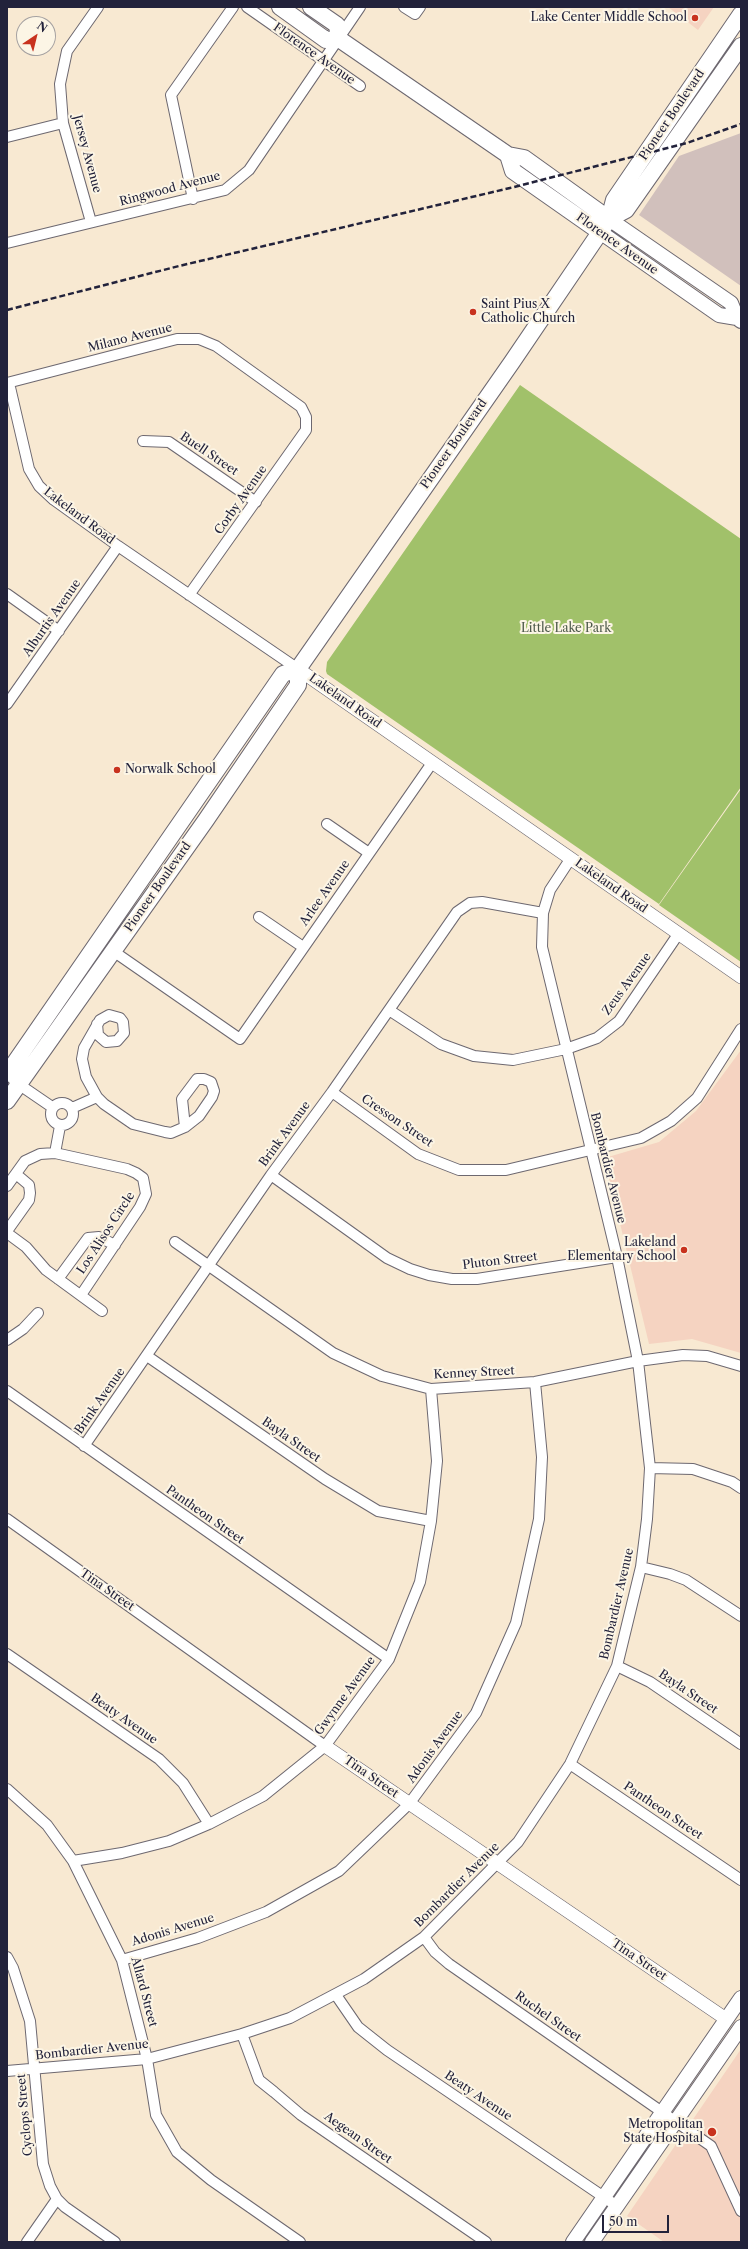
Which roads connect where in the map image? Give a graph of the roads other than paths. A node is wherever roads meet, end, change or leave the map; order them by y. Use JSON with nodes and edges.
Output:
{"nodes":[{"id":1,"x":98,"y":7,"type":"edge"},
{"id":2,"x":233,"y":7,"type":"edge"},
{"id":3,"x":248,"y":7,"type":"edge"},
{"id":4,"x":280,"y":7,"type":"edge"},
{"id":5,"x":311,"y":7,"type":"edge"},
{"id":6,"x":360,"y":7,"type":"edge"},
{"id":7,"x":404,"y":7,"type":"edge"},
{"id":8,"x":420,"y":7,"type":"edge"},
{"id":9,"x":741,"y":14,"type":"edge"},
{"id":10,"x":339,"y":39,"type":"junction"},
{"id":11,"x":741,"y":46,"type":"edge"},
{"id":12,"x":324,"y":61,"type":"junction"},
{"id":13,"x":360,"y":86,"type":"dead end"},
{"id":14,"x":63,"y":123,"type":"junction"},
{"id":15,"x":7,"y":137,"type":"edge"},
{"id":16,"x":194,"y":199,"type":"junction"},
{"id":17,"x":91,"y":222,"type":"junction"},
{"id":18,"x":605,"y":226,"type":"junction"},
{"id":19,"x":7,"y":243,"type":"edge"},
{"id":20,"x":739,"y":320,"type":"edge"},
{"id":21,"x":8,"y":383,"type":"edge"},
{"id":22,"x":306,"y":418,"type":"joint"},
{"id":23,"x":143,"y":441,"type":"dead end"},
{"id":24,"x":256,"y":502,"type":"junction"},
{"id":25,"x":118,"y":546,"type":"junction"},
{"id":26,"x":7,"y":594,"type":"edge"},
{"id":27,"x":189,"y":595,"type":"junction"},
{"id":28,"x":58,"y":631,"type":"junction"},
{"id":29,"x":298,"y":668,"type":"junction"},
{"id":30,"x":7,"y":704,"type":"edge"},
{"id":31,"x":432,"y":763,"type":"junction"},
{"id":32,"x":327,"y":824,"type":"dead end"},
{"id":33,"x":369,"y":853,"type":"junction"},
{"id":34,"x":571,"y":858,"type":"junction"},
{"id":35,"x":543,"y":913,"type":"junction"},
{"id":36,"x":259,"y":917,"type":"dead end"},
{"id":37,"x":679,"y":933,"type":"junction"},
{"id":38,"x":303,"y":947,"type":"junction"},
{"id":39,"x":113,"y":951,"type":"junction"},
{"id":40,"x":741,"y":977,"type":"edge"},
{"id":41,"x":389,"y":1010,"type":"junction"},
{"id":42,"x":97,"y":1024,"type":"dead end"},
{"id":43,"x":741,"y":1029,"type":"edge"},
{"id":44,"x":566,"y":1049,"type":"junction"},
{"id":45,"x":11,"y":1079,"type":"edge"},
{"id":46,"x":332,"y":1092,"type":"junction"},
{"id":47,"x":97,"y":1097,"type":"junction"},
{"id":48,"x":7,"y":1101,"type":"edge"},
{"id":49,"x":52,"y":1107,"type":"junction"},
{"id":50,"x":72,"y":1108,"type":"junction"},
{"id":51,"x":60,"y":1126,"type":"junction"},
{"id":52,"x":185,"y":1127,"type":"dead end"},
{"id":53,"x":591,"y":1151,"type":"junction"},
{"id":54,"x":55,"y":1153,"type":"junction"},
{"id":55,"x":16,"y":1174,"type":"junction"},
{"id":56,"x":271,"y":1175,"type":"junction"},
{"id":57,"x":7,"y":1186,"type":"edge"},
{"id":58,"x":7,"y":1232,"type":"edge"},
{"id":59,"x":175,"y":1242,"type":"dead end"},
{"id":60,"x":115,"y":1245,"type":"junction"},
{"id":61,"x":616,"y":1257,"type":"junction"},
{"id":62,"x":208,"y":1266,"type":"junction"},
{"id":63,"x":58,"y":1278,"type":"junction"},
{"id":64,"x":81,"y":1295,"type":"junction"},
{"id":65,"x":102,"y":1311,"type":"dead end"},
{"id":66,"x":38,"y":1313,"type":"dead end"},
{"id":67,"x":7,"y":1340,"type":"edge"},
{"id":68,"x":147,"y":1356,"type":"junction"},
{"id":69,"x":638,"y":1361,"type":"junction"},
{"id":70,"x":741,"y":1366,"type":"edge"},
{"id":71,"x":535,"y":1382,"type":"junction"},
{"id":72,"x":431,"y":1389,"type":"junction"},
{"id":73,"x":7,"y":1391,"type":"edge"},
{"id":74,"x":84,"y":1446,"type":"junction"},
{"id":75,"x":650,"y":1468,"type":"junction"},
{"id":76,"x":741,"y":1488,"type":"edge"},
{"id":77,"x":7,"y":1519,"type":"edge"},
{"id":78,"x":431,"y":1521,"type":"junction"},
{"id":79,"x":641,"y":1567,"type":"junction"},
{"id":80,"x":741,"y":1616,"type":"edge"},
{"id":81,"x":7,"y":1654,"type":"edge"},
{"id":82,"x":389,"y":1659,"type":"junction"},
{"id":83,"x":617,"y":1666,"type":"junction"},
{"id":84,"x":741,"y":1744,"type":"edge"},
{"id":85,"x":325,"y":1746,"type":"junction"},
{"id":86,"x":570,"y":1764,"type":"junction"},
{"id":87,"x":7,"y":1789,"type":"edge"},
{"id":88,"x":409,"y":1804,"type":"junction"},
{"id":89,"x":209,"y":1824,"type":"junction"},
{"id":90,"x":73,"y":1860,"type":"junction"},
{"id":91,"x":497,"y":1865,"type":"junction"},
{"id":92,"x":741,"y":1880,"type":"edge"},
{"id":93,"x":424,"y":1937,"type":"junction"},
{"id":94,"x":7,"y":1957,"type":"edge"},
{"id":95,"x":122,"y":1960,"type":"junction"},
{"id":96,"x":336,"y":1995,"type":"junction"},
{"id":97,"x":741,"y":1998,"type":"edge"},
{"id":98,"x":726,"y":2019,"type":"junction"},
{"id":99,"x":740,"y":2028,"type":"edge"},
{"id":100,"x":242,"y":2034,"type":"junction"},
{"id":101,"x":148,"y":2058,"type":"junction"},
{"id":102,"x":34,"y":2069,"type":"junction"},
{"id":103,"x":7,"y":2071,"type":"edge"},
{"id":104,"x":663,"y":2112,"type":"junction"},
{"id":105,"x":676,"y":2121,"type":"junction"},
{"id":106,"x":604,"y":2197,"type":"junction"},
{"id":107,"x":57,"y":2199,"type":"junction"},
{"id":108,"x":617,"y":2206,"type":"junction"},
{"id":109,"x":741,"y":2211,"type":"edge"},
{"id":110,"x":27,"y":2242,"type":"edge"},
{"id":111,"x":115,"y":2242,"type":"edge"},
{"id":112,"x":300,"y":2242,"type":"edge"},
{"id":113,"x":486,"y":2242,"type":"edge"},
{"id":114,"x":572,"y":2242,"type":"edge"},
{"id":115,"x":592,"y":2242,"type":"edge"}],
"edges":[{"from":1,"to":14,"type":"street","name":"Jersey Avenue"},
{"from":2,"to":16,"type":"street"},
{"from":3,"to":12,"type":"street","name":"Florence Avenue"},
{"from":4,"to":10,"type":"main road","name":"Florence Avenue"},
{"from":5,"to":10,"type":"main road"},
{"from":6,"to":10,"type":"street","name":"Ringwood Avenue"},
{"from":7,"to":8,"type":"street"},
{"from":9,"to":18,"type":"main road","name":"Pioneer Boulevard"},
{"from":10,"to":12,"type":"street","name":"Ringwood Avenue"},
{"from":10,"to":18,"type":"main road","name":"Florence Avenue"},
{"from":11,"to":18,"type":"main road","name":"Pioneer Boulevard"},
{"from":12,"to":13,"type":"street","name":"Florence Avenue"},
{"from":12,"to":16,"type":"street","name":"Ringwood Avenue"},
{"from":14,"to":15,"type":"street"},
{"from":14,"to":17,"type":"street","name":"Jersey Avenue"},
{"from":16,"to":17,"type":"street","name":"Ringwood Avenue"},
{"from":17,"to":19,"type":"street","name":"Ringwood Avenue"},
{"from":18,"to":20,"type":"main road","name":"Florence Avenue"},
{"from":18,"to":29,"type":"main road","name":"Pioneer Boulevard"},
{"from":21,"to":22,"type":"street","name":"Milano Avenue"},
{"from":21,"to":25,"type":"street","name":"Lakeland Road"},
{"from":22,"to":24,"type":"street","name":"Corby Avenue"},
{"from":23,"to":24,"type":"street","name":"Buell Street"},
{"from":24,"to":27,"type":"street","name":"Corby Avenue"},
{"from":25,"to":27,"type":"street","name":"Lakeland Road"},
{"from":25,"to":28,"type":"street","name":"Alburtis Avenue"},
{"from":26,"to":28,"type":"street"},
{"from":27,"to":29,"type":"street","name":"Lakeland Road"},
{"from":28,"to":30,"type":"street","name":"Alburtis Avenue"},
{"from":29,"to":31,"type":"street","name":"Lakeland Road"},
{"from":29,"to":39,"type":"main road","name":"Pioneer Boulevard"},
{"from":29,"to":45,"type":"main road","name":"Pioneer Boulevard"},
{"from":31,"to":33,"type":"street","name":"Arlee Avenue"},
{"from":31,"to":34,"type":"street","name":"Lakeland Road"},
{"from":32,"to":33,"type":"street"},
{"from":33,"to":38,"type":"street","name":"Arlee Avenue"},
{"from":34,"to":35,"type":"street","name":"Bombardier Avenue"},
{"from":34,"to":37,"type":"street","name":"Lakeland Road"},
{"from":35,"to":41,"type":"street","name":"Brink Avenue"},
{"from":35,"to":44,"type":"street","name":"Bombardier Avenue"},
{"from":36,"to":38,"type":"street"},
{"from":37,"to":40,"type":"street","name":"Lakeland Road"},
{"from":37,"to":44,"type":"street","name":"Zeus Avenue"},
{"from":38,"to":39,"type":"street","name":"Arlee Avenue"},
{"from":39,"to":45,"type":"main road","name":"Pioneer Boulevard"},
{"from":41,"to":44,"type":"street","name":"Zeus Avenue"},
{"from":41,"to":46,"type":"street","name":"Brink Avenue"},
{"from":42,"to":47,"type":"street"},
{"from":43,"to":53,"type":"street","name":"Cresson Street"},
{"from":44,"to":53,"type":"street","name":"Bombardier Avenue"},
{"from":45,"to":48,"type":"main road","name":"Pioneer Boulevard"},
{"from":45,"to":49,"type":"street"},
{"from":46,"to":53,"type":"street","name":"Cresson Street"},
{"from":46,"to":56,"type":"street","name":"Brink Avenue"},
{"from":47,"to":50,"type":"street"},
{"from":47,"to":52,"type":"street"},
{"from":49,"to":50,"type":"street"},
{"from":49,"to":51,"type":"street"},
{"from":50,"to":51,"type":"street"},
{"from":51,"to":54,"type":"street"},
{"from":53,"to":61,"type":"street","name":"Bombardier Avenue"},
{"from":54,"to":55,"type":"street","name":"Los Alisos Circle"},
{"from":54,"to":60,"type":"street","name":"Los Alisos Circle"},
{"from":55,"to":57,"type":"street","name":"Los Alisos Circle"},
{"from":55,"to":58,"type":"street"},
{"from":56,"to":61,"type":"street","name":"Pluton Street"},
{"from":56,"to":62,"type":"street","name":"Brink Avenue"},
{"from":58,"to":63,"type":"street","name":"Los Alisos Circle"},
{"from":59,"to":62,"type":"street","name":"Kenney Street"},
{"from":60,"to":63,"type":"street"},
{"from":60,"to":64,"type":"street","name":"Los Alisos Circle"},
{"from":61,"to":69,"type":"street","name":"Bombardier Avenue"},
{"from":62,"to":68,"type":"street","name":"Brink Avenue"},
{"from":62,"to":72,"type":"street","name":"Kenney Street"},
{"from":63,"to":64,"type":"street","name":"Los Alisos Circle"},
{"from":64,"to":65,"type":"street","name":"Los Alisos Circle"},
{"from":66,"to":67,"type":"street"},
{"from":68,"to":74,"type":"street","name":"Brink Avenue"},
{"from":68,"to":78,"type":"street","name":"Bayla Street"},
{"from":69,"to":70,"type":"street","name":"Kenney Street"},
{"from":69,"to":71,"type":"street","name":"Kenney Street"},
{"from":69,"to":75,"type":"street","name":"Bombardier Avenue"},
{"from":71,"to":72,"type":"street","name":"Kenney Street"},
{"from":71,"to":88,"type":"street","name":"Adonis Avenue"},
{"from":72,"to":78,"type":"street","name":"Gwynne Avenue"},
{"from":73,"to":74,"type":"street","name":"Pantheon Street"},
{"from":74,"to":82,"type":"street","name":"Pantheon Street"},
{"from":75,"to":76,"type":"street"},
{"from":75,"to":79,"type":"street","name":"Bombardier Avenue"},
{"from":77,"to":85,"type":"street","name":"Tina Street"},
{"from":78,"to":82,"type":"street","name":"Gwynne Avenue"},
{"from":79,"to":80,"type":"street"},
{"from":79,"to":83,"type":"street","name":"Bombardier Avenue"},
{"from":81,"to":89,"type":"street","name":"Beaty Avenue"},
{"from":82,"to":85,"type":"street","name":"Gwynne Avenue"},
{"from":83,"to":84,"type":"street","name":"Bayla Street"},
{"from":83,"to":86,"type":"street","name":"Bombardier Avenue"},
{"from":85,"to":88,"type":"street","name":"Tina Street"},
{"from":85,"to":89,"type":"street","name":"Gwynne Avenue"},
{"from":86,"to":91,"type":"street","name":"Bombardier Avenue"},
{"from":86,"to":92,"type":"street","name":"Pantheon Street"},
{"from":87,"to":90,"type":"street","name":"Allard Street"},
{"from":88,"to":91,"type":"street","name":"Tina Street"},
{"from":88,"to":95,"type":"street","name":"Adonis Avenue"},
{"from":89,"to":90,"type":"street","name":"Gwynne Avenue"},
{"from":90,"to":95,"type":"street","name":"Allard Street"},
{"from":91,"to":93,"type":"street","name":"Bombardier Avenue"},
{"from":91,"to":98,"type":"street","name":"Tina Street"},
{"from":93,"to":96,"type":"street","name":"Bombardier Avenue"},
{"from":93,"to":104,"type":"street","name":"Ruchel Street"},
{"from":94,"to":102,"type":"street","name":"Cyclops Street"},
{"from":95,"to":101,"type":"street","name":"Allard Street"},
{"from":96,"to":100,"type":"street","name":"Bombardier Avenue"},
{"from":96,"to":106,"type":"street","name":"Beaty Avenue"},
{"from":97,"to":98,"type":"main road"},
{"from":98,"to":99,"type":"street","name":"Tina Street"},
{"from":98,"to":104,"type":"main road"},
{"from":99,"to":105,"type":"main road"},
{"from":100,"to":101,"type":"street","name":"Bombardier Avenue"},
{"from":100,"to":113,"type":"street","name":"Aegean Street"},
{"from":101,"to":102,"type":"street","name":"Bombardier Avenue"},
{"from":101,"to":112,"type":"street","name":"Allard Street"},
{"from":102,"to":103,"type":"street","name":"Bombardier Avenue"},
{"from":102,"to":107,"type":"street","name":"Cyclops Street"},
{"from":104,"to":105,"type":"street","name":"Ruchel Street"},
{"from":104,"to":106,"type":"main road"},
{"from":105,"to":108,"type":"main road"},
{"from":105,"to":109,"type":"street","name":"Ruchel Street"},
{"from":106,"to":108,"type":"street","name":"Beaty Avenue"},
{"from":106,"to":114,"type":"main road"},
{"from":107,"to":110,"type":"street"},
{"from":107,"to":111,"type":"street","name":"Cyclops Street"},
{"from":108,"to":115,"type":"main road"}]}
